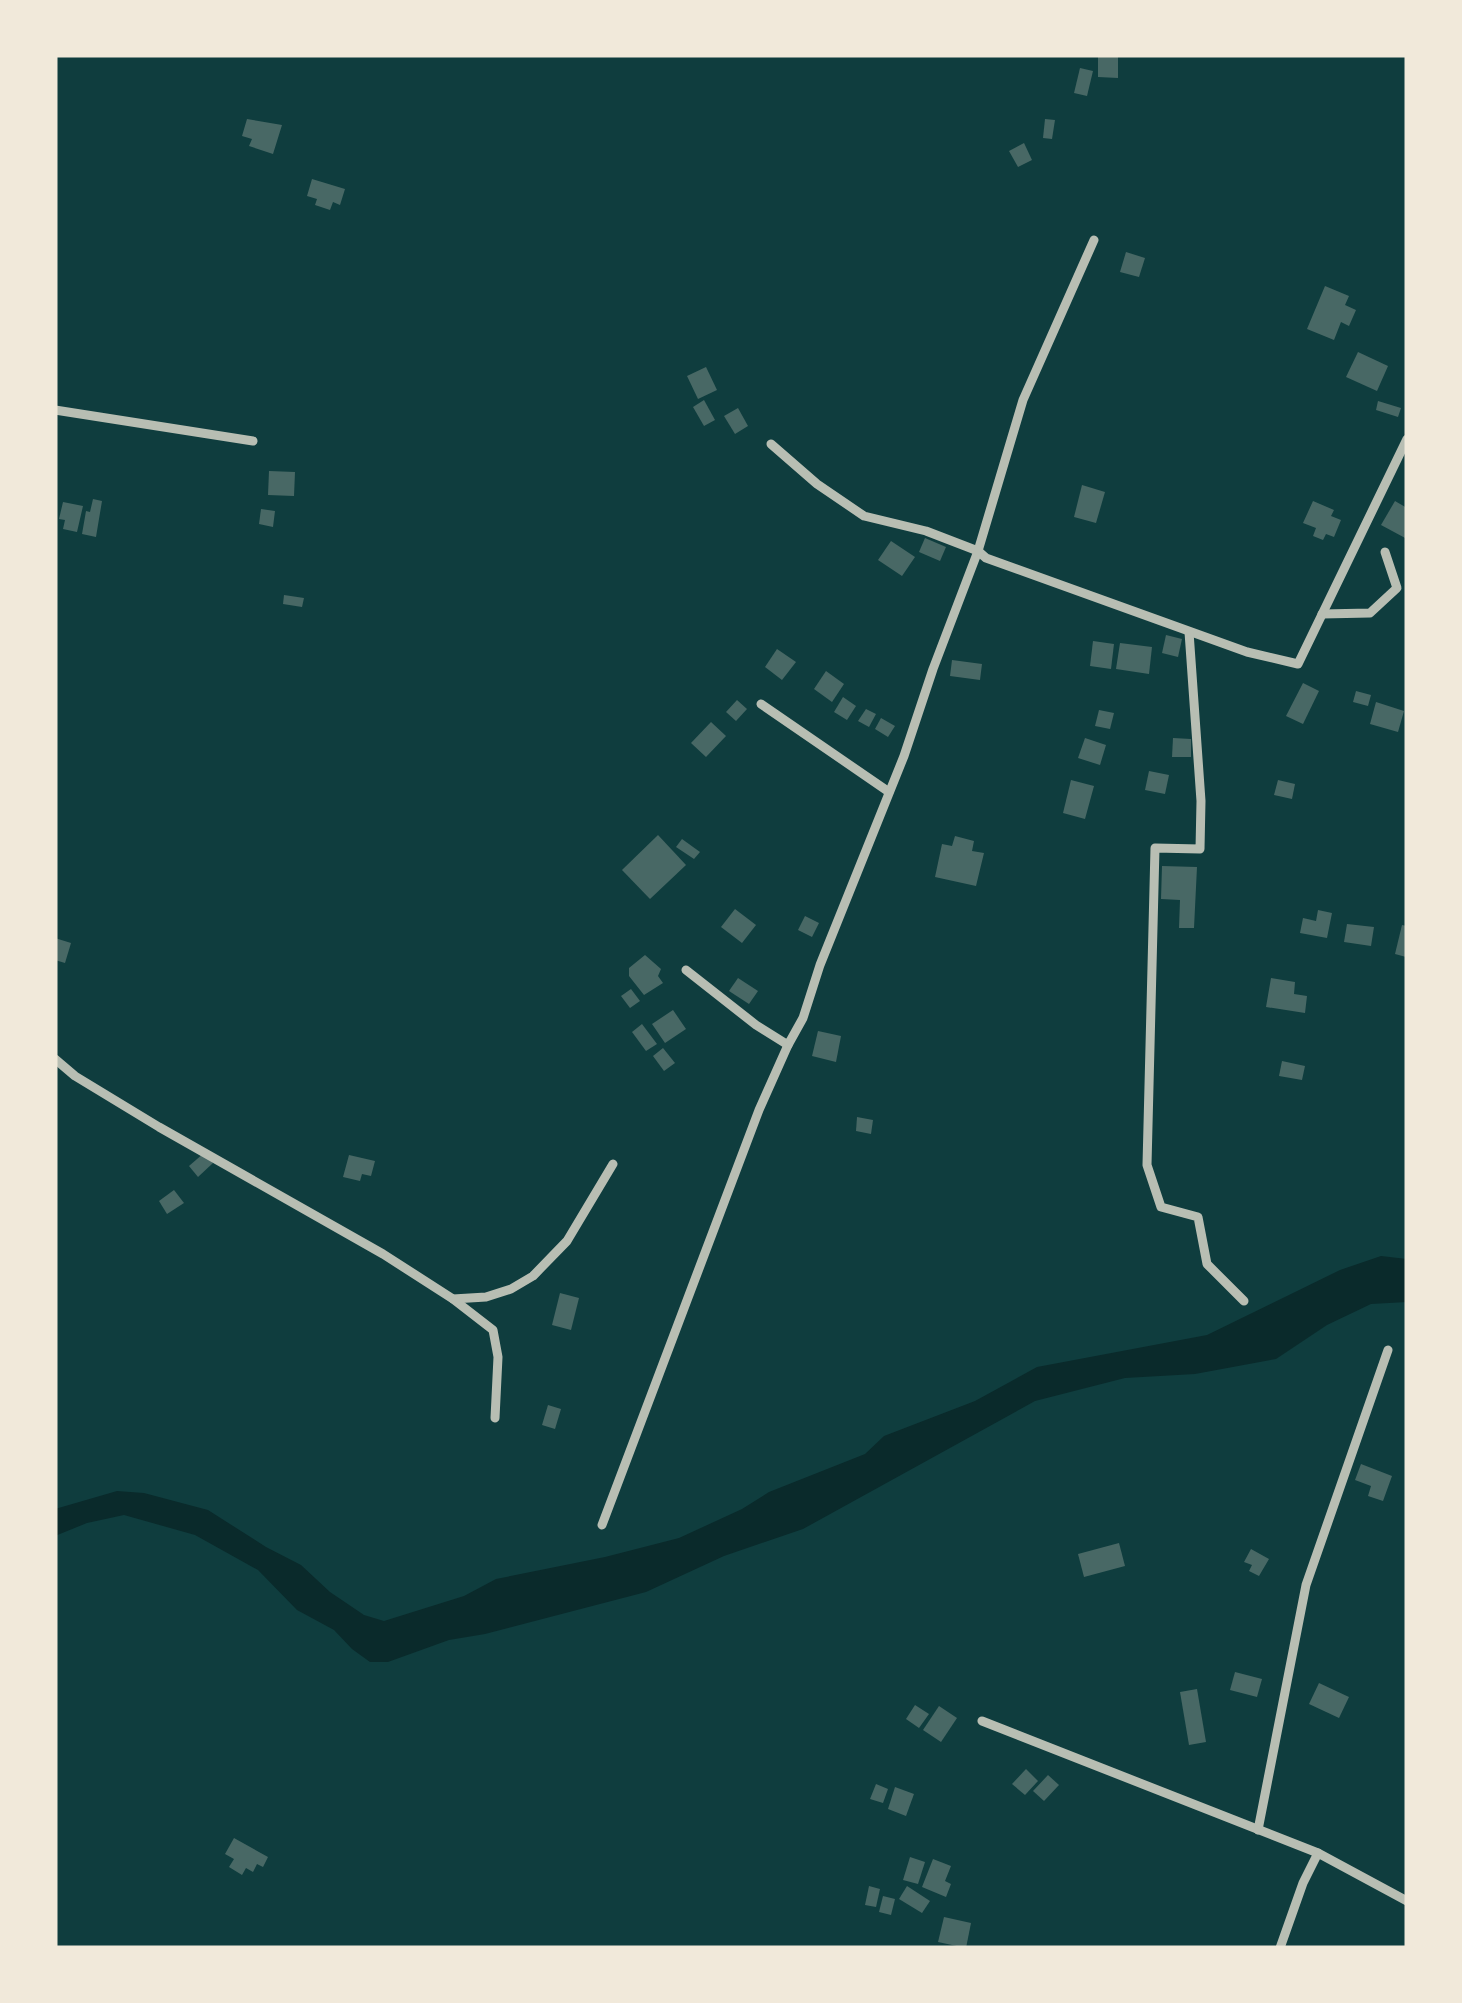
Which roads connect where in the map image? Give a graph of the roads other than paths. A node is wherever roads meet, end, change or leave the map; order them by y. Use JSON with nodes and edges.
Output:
{"nodes":[{"id":1,"x":1094,"y":240,"type":"dead end"},
{"id":2,"x":55,"y":410,"type":"edge"},
{"id":3,"x":1407,"y":439,"type":"edge"},
{"id":4,"x":253,"y":441,"type":"dead end"},
{"id":5,"x":771,"y":444,"type":"dead end"},
{"id":6,"x":978,"y":551,"type":"junction"},
{"id":7,"x":1384,"y":552,"type":"dead end"},
{"id":8,"x":1322,"y":614,"type":"junction"},
{"id":9,"x":1190,"y":632,"type":"junction"},
{"id":10,"x":761,"y":704,"type":"dead end"},
{"id":11,"x":889,"y":792,"type":"junction"},
{"id":12,"x":686,"y":970,"type":"dead end"},
{"id":13,"x":788,"y":1045,"type":"junction"},
{"id":14,"x":55,"y":1059,"type":"edge"},
{"id":15,"x":614,"y":1164,"type":"dead end"},
{"id":16,"x":453,"y":1299,"type":"junction"},
{"id":17,"x":1244,"y":1301,"type":"dead end"},
{"id":18,"x":1388,"y":1350,"type":"dead end"},
{"id":19,"x":495,"y":1418,"type":"dead end"},
{"id":20,"x":602,"y":1526,"type":"dead end"},
{"id":21,"x":982,"y":1720,"type":"dead end"},
{"id":22,"x":1258,"y":1830,"type":"junction"},
{"id":23,"x":1318,"y":1853,"type":"junction"},
{"id":24,"x":1407,"y":1901,"type":"edge"},
{"id":25,"x":1280,"y":1948,"type":"edge"}],
"edges":[{"from":1,"to":6,"type":"street"},
{"from":2,"to":4,"type":"street"},
{"from":3,"to":8,"type":"street"},
{"from":5,"to":6,"type":"street"},
{"from":6,"to":9,"type":"street"},
{"from":6,"to":11,"type":"street"},
{"from":7,"to":8,"type":"street"},
{"from":8,"to":9,"type":"street"},
{"from":9,"to":17,"type":"street"},
{"from":10,"to":11,"type":"street"},
{"from":11,"to":13,"type":"street"},
{"from":12,"to":13,"type":"street"},
{"from":13,"to":20,"type":"street"},
{"from":14,"to":16,"type":"street"},
{"from":15,"to":16,"type":"street"},
{"from":16,"to":19,"type":"street"},
{"from":18,"to":22,"type":"street"},
{"from":21,"to":22,"type":"street"},
{"from":22,"to":23,"type":"street"},
{"from":23,"to":24,"type":"street"},
{"from":23,"to":25,"type":"street"}]}
